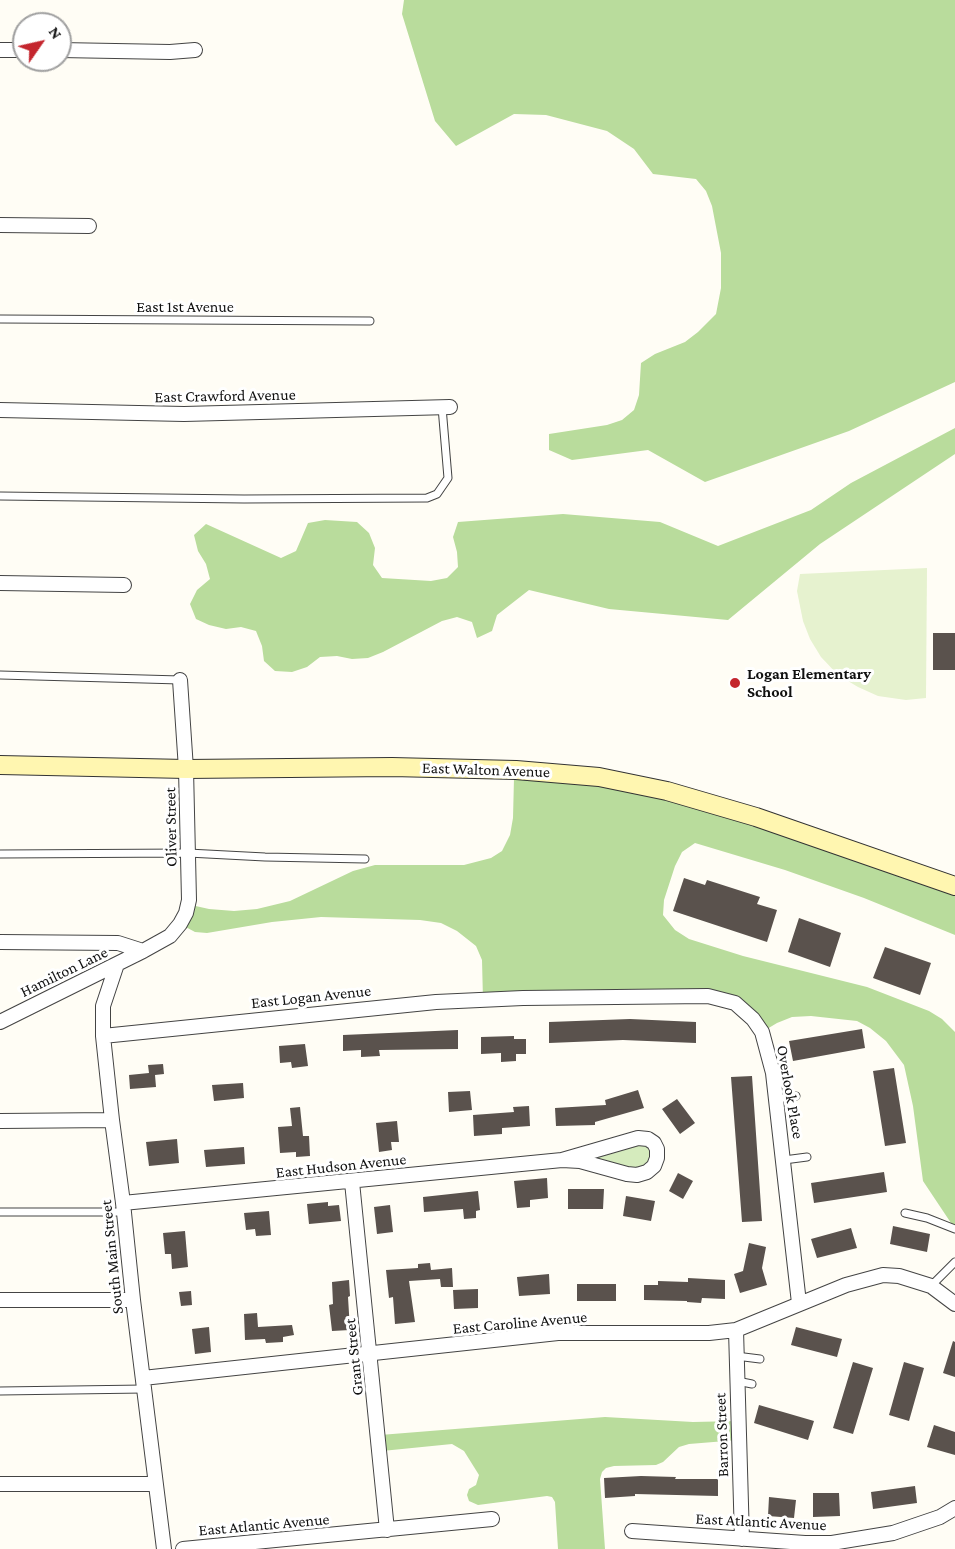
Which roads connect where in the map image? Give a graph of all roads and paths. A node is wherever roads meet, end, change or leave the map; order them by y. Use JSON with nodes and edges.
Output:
{"nodes":[{"id":1,"x":72,"y":50,"type":"edge"},
{"id":2,"x":195,"y":50,"type":"dead end"},
{"id":3,"x":0,"y":225,"type":"edge"},
{"id":4,"x":89,"y":226,"type":"dead end"},
{"id":5,"x":0,"y":319,"type":"edge"},
{"id":6,"x":370,"y":321,"type":"dead end"},
{"id":7,"x":446,"y":407,"type":"joint"},
{"id":8,"x":0,"y":410,"type":"edge"},
{"id":9,"x":0,"y":496,"type":"edge"},
{"id":10,"x":0,"y":583,"type":"edge"},
{"id":11,"x":124,"y":585,"type":"dead end"},
{"id":12,"x":0,"y":675,"type":"edge"},
{"id":13,"x":180,"y":680,"type":"joint"},
{"id":14,"x":0,"y":765,"type":"edge"},
{"id":15,"x":186,"y":769,"type":"junction"},
{"id":16,"x":188,"y":853,"type":"junction"},
{"id":17,"x":0,"y":854,"type":"edge"},
{"id":18,"x":365,"y":859,"type":"dead end"},
{"id":19,"x":955,"y":886,"type":"edge"},
{"id":20,"x":0,"y":942,"type":"edge"},
{"id":21,"x":143,"y":951,"type":"junction"},
{"id":22,"x":117,"y":964,"type":"junction"},
{"id":23,"x":523,"y":998,"type":"joint"},
{"id":24,"x":0,"y":1022,"type":"edge"},
{"id":25,"x":103,"y":1036,"type":"junction"},
{"id":26,"x":796,"y":1096,"type":"dead end"},
{"id":27,"x":777,"y":1099,"type":"junction"},
{"id":28,"x":112,"y":1120,"type":"junction"},
{"id":29,"x":0,"y":1121,"type":"edge"},
{"id":30,"x":807,"y":1157,"type":"dead end"},
{"id":31,"x":562,"y":1160,"type":"junction"},
{"id":32,"x":784,"y":1160,"type":"junction"},
{"id":33,"x":352,"y":1182,"type":"junction"},
{"id":34,"x":124,"y":1207,"type":"junction"},
{"id":35,"x":0,"y":1212,"type":"edge"},
{"id":36,"x":904,"y":1213,"type":"dead end"},
{"id":37,"x":955,"y":1229,"type":"edge"},
{"id":38,"x":955,"y":1262,"type":"edge"},
{"id":39,"x":931,"y":1287,"type":"junction"},
{"id":40,"x":0,"y":1300,"type":"edge"},
{"id":41,"x":133,"y":1300,"type":"junction"},
{"id":42,"x":800,"y":1303,"type":"junction"},
{"id":43,"x":955,"y":1304,"type":"edge"},
{"id":44,"x":736,"y":1330,"type":"junction"},
{"id":45,"x":370,"y":1354,"type":"junction"},
{"id":46,"x":736,"y":1356,"type":"junction"},
{"id":47,"x":760,"y":1359,"type":"dead end"},
{"id":48,"x":736,"y":1380,"type":"junction"},
{"id":49,"x":144,"y":1384,"type":"junction"},
{"id":50,"x":752,"y":1384,"type":"dead end"},
{"id":51,"x":0,"y":1391,"type":"edge"},
{"id":52,"x":0,"y":1484,"type":"edge"},
{"id":53,"x":155,"y":1484,"type":"junction"},
{"id":54,"x":955,"y":1508,"type":"edge"},
{"id":55,"x":492,"y":1519,"type":"dead end"},
{"id":56,"x":387,"y":1530,"type":"junction"},
{"id":57,"x":632,"y":1531,"type":"dead end"},
{"id":58,"x":742,"y":1539,"type":"junction"},
{"id":59,"x":164,"y":1549,"type":"edge"},
{"id":60,"x":183,"y":1549,"type":"edge"}],
"edges":[{"from":1,"to":2,"type":"street"},
{"from":3,"to":4,"type":"street"},
{"from":5,"to":6,"type":"lane","name":"East 1st Avenue"},
{"from":7,"to":8,"type":"street","name":"East Crawford Avenue"},
{"from":7,"to":9,"type":"lane"},
{"from":10,"to":11,"type":"street"},
{"from":12,"to":13,"type":"lane"},
{"from":13,"to":15,"type":"street","name":"Oliver Street"},
{"from":14,"to":15,"type":"main road","name":"East Walton Avenue"},
{"from":15,"to":16,"type":"street","name":"Oliver Street"},
{"from":15,"to":19,"type":"main road","name":"East Walton Avenue"},
{"from":16,"to":17,"type":"lane"},
{"from":16,"to":18,"type":"lane"},
{"from":16,"to":21,"type":"street","name":"Oliver Street"},
{"from":20,"to":21,"type":"street"},
{"from":21,"to":22,"type":"street","name":"Hamilton Lane"},
{"from":22,"to":24,"type":"street","name":"Hamilton Lane"},
{"from":22,"to":25,"type":"street","name":"South Main Street"},
{"from":23,"to":25,"type":"street","name":"East Logan Avenue"},
{"from":23,"to":27,"type":"street","name":"Overlook Place"},
{"from":25,"to":28,"type":"street","name":"South Main Street"},
{"from":26,"to":27,"type":"lane"},
{"from":27,"to":32,"type":"street","name":"Overlook Place"},
{"from":28,"to":29,"type":"street"},
{"from":28,"to":34,"type":"street","name":"South Main Street"},
{"from":30,"to":32,"type":"lane"},
{"from":31,"to":31,"type":"street","name":"East Hudson Avenue"},
{"from":31,"to":33,"type":"street","name":"East Hudson Avenue"},
{"from":32,"to":42,"type":"street","name":"Overlook Place"},
{"from":33,"to":34,"type":"street","name":"East Hudson Avenue"},
{"from":33,"to":45,"type":"street","name":"Grant Street"},
{"from":34,"to":35,"type":"lane"},
{"from":34,"to":41,"type":"street","name":"South Main Street"},
{"from":36,"to":37,"type":"lane"},
{"from":38,"to":39,"type":"lane"},
{"from":39,"to":42,"type":"street","name":"East Caroline Avenue"},
{"from":39,"to":43,"type":"street","name":"East Caroline Avenue"},
{"from":40,"to":41,"type":"street"},
{"from":41,"to":49,"type":"street","name":"South Main Street"},
{"from":42,"to":44,"type":"street","name":"East Caroline Avenue"},
{"from":44,"to":45,"type":"street","name":"East Caroline Avenue"},
{"from":44,"to":46,"type":"street","name":"Barron Street"},
{"from":45,"to":49,"type":"street","name":"East Caroline Avenue"},
{"from":45,"to":56,"type":"street","name":"Grant Street"},
{"from":46,"to":47,"type":"lane"},
{"from":46,"to":48,"type":"street","name":"Barron Street"},
{"from":48,"to":50,"type":"lane"},
{"from":48,"to":58,"type":"street","name":"Barron Street"},
{"from":49,"to":51,"type":"lane"},
{"from":49,"to":53,"type":"street","name":"South Main Street"},
{"from":52,"to":53,"type":"street"},
{"from":53,"to":59,"type":"street","name":"South Main Street"},
{"from":54,"to":58,"type":"street","name":"East Atlantic Avenue"},
{"from":55,"to":56,"type":"street","name":"East Atlantic Avenue"},
{"from":56,"to":60,"type":"street","name":"East Atlantic Avenue"},
{"from":57,"to":58,"type":"street","name":"East Atlantic Avenue"}]}
